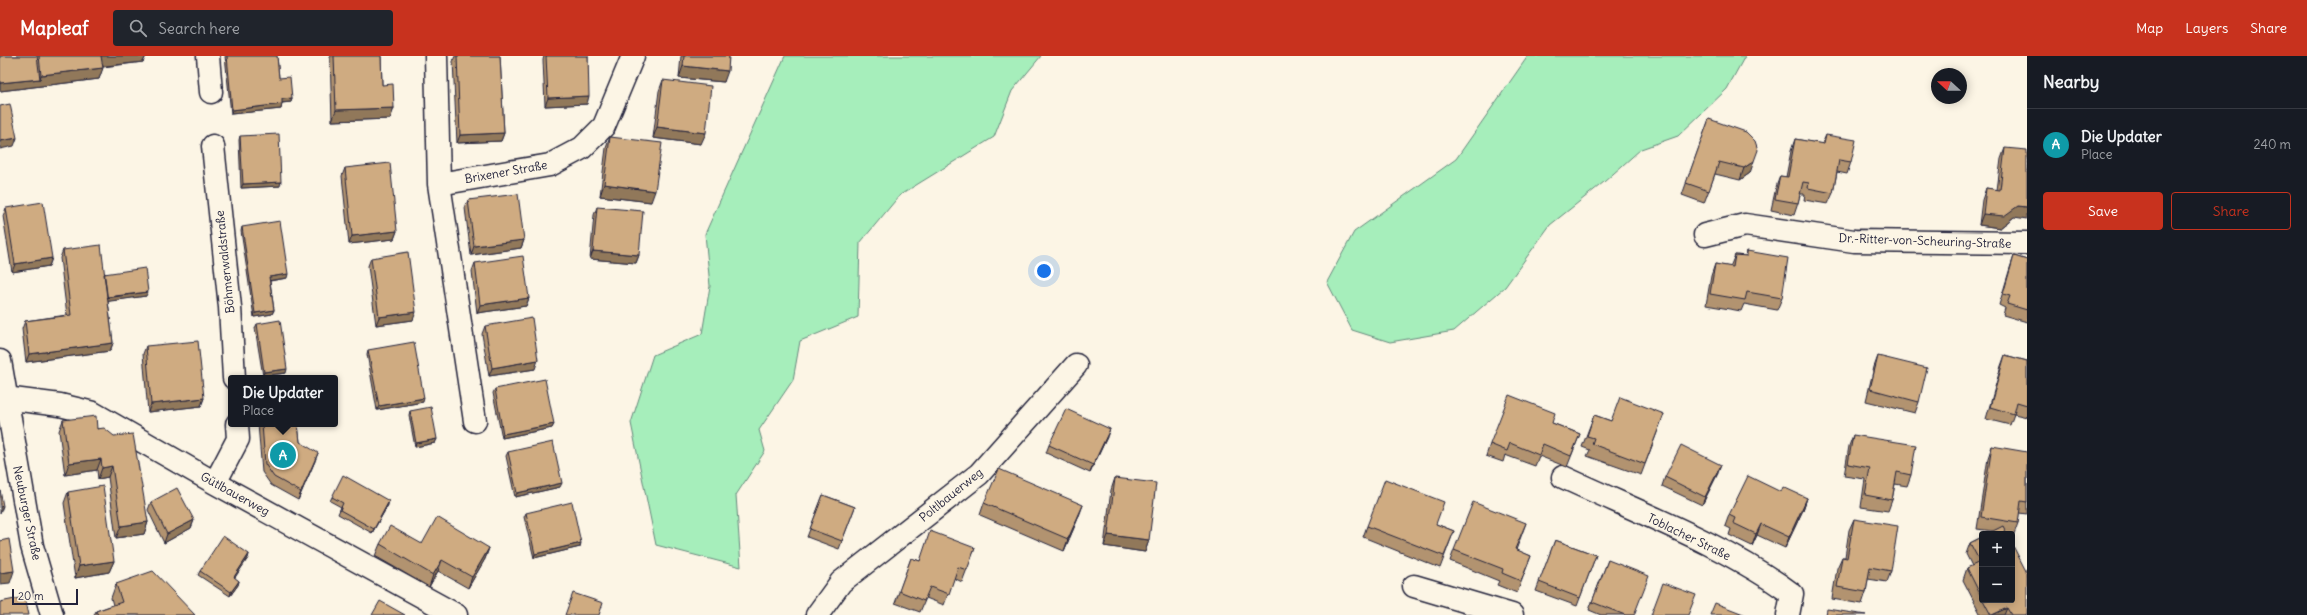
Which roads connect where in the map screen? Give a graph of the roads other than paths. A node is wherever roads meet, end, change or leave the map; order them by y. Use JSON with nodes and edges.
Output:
{"nodes":[{"id":1,"x":208,"y":56,"type":"edge"},
{"id":2,"x":436,"y":56,"type":"edge"},
{"id":3,"x":633,"y":56,"type":"edge"},
{"id":4,"x":211,"y":92,"type":"dead end"},
{"id":5,"x":213,"y":146,"type":"dead end"},
{"id":6,"x":439,"y":184,"type":"junction"},
{"id":7,"x":1705,"y":235,"type":"dead end"},
{"id":8,"x":2027,"y":243,"type":"edge"},
{"id":9,"x":0,"y":362,"type":"edge"},
{"id":10,"x":1076,"y":365,"type":"dead end"},
{"id":11,"x":234,"y":375,"type":"edge"},
{"id":12,"x":3,"y":398,"type":"edge"},
{"id":13,"x":475,"y":421,"type":"dead end"},
{"id":14,"x":237,"y":427,"type":"edge"},
{"id":15,"x":1563,"y":477,"type":"dead end"},
{"id":16,"x":215,"y":483,"type":"junction"},
{"id":17,"x":1414,"y":586,"type":"dead end"},
{"id":18,"x":52,"y":615,"type":"edge"},
{"id":19,"x":456,"y":615,"type":"edge"},
{"id":20,"x":817,"y":615,"type":"edge"},
{"id":21,"x":1512,"y":615,"type":"edge"},
{"id":22,"x":1788,"y":615,"type":"edge"}],
"edges":[{"from":1,"to":4,"type":"street"},
{"from":2,"to":6,"type":"street"},
{"from":3,"to":6,"type":"street","name":"Brixener Straße"},
{"from":5,"to":11,"type":"street","name":"Böhmerwaldstraße"},
{"from":6,"to":13,"type":"street"},
{"from":7,"to":8,"type":"street","name":"Dr.-Ritter-von-Scheuring-Straße"},
{"from":9,"to":12,"type":"street","name":"Neuburger Straße"},
{"from":10,"to":20,"type":"street","name":"Poltlbauerweg"},
{"from":12,"to":16,"type":"street","name":"Gütlbauerweg"},
{"from":12,"to":18,"type":"street","name":"Neuburger Straße"},
{"from":14,"to":16,"type":"street"},
{"from":15,"to":22,"type":"street","name":"Toblacher Straße"},
{"from":16,"to":19,"type":"street","name":"Gütlbauerweg"},
{"from":17,"to":21,"type":"street"}]}
